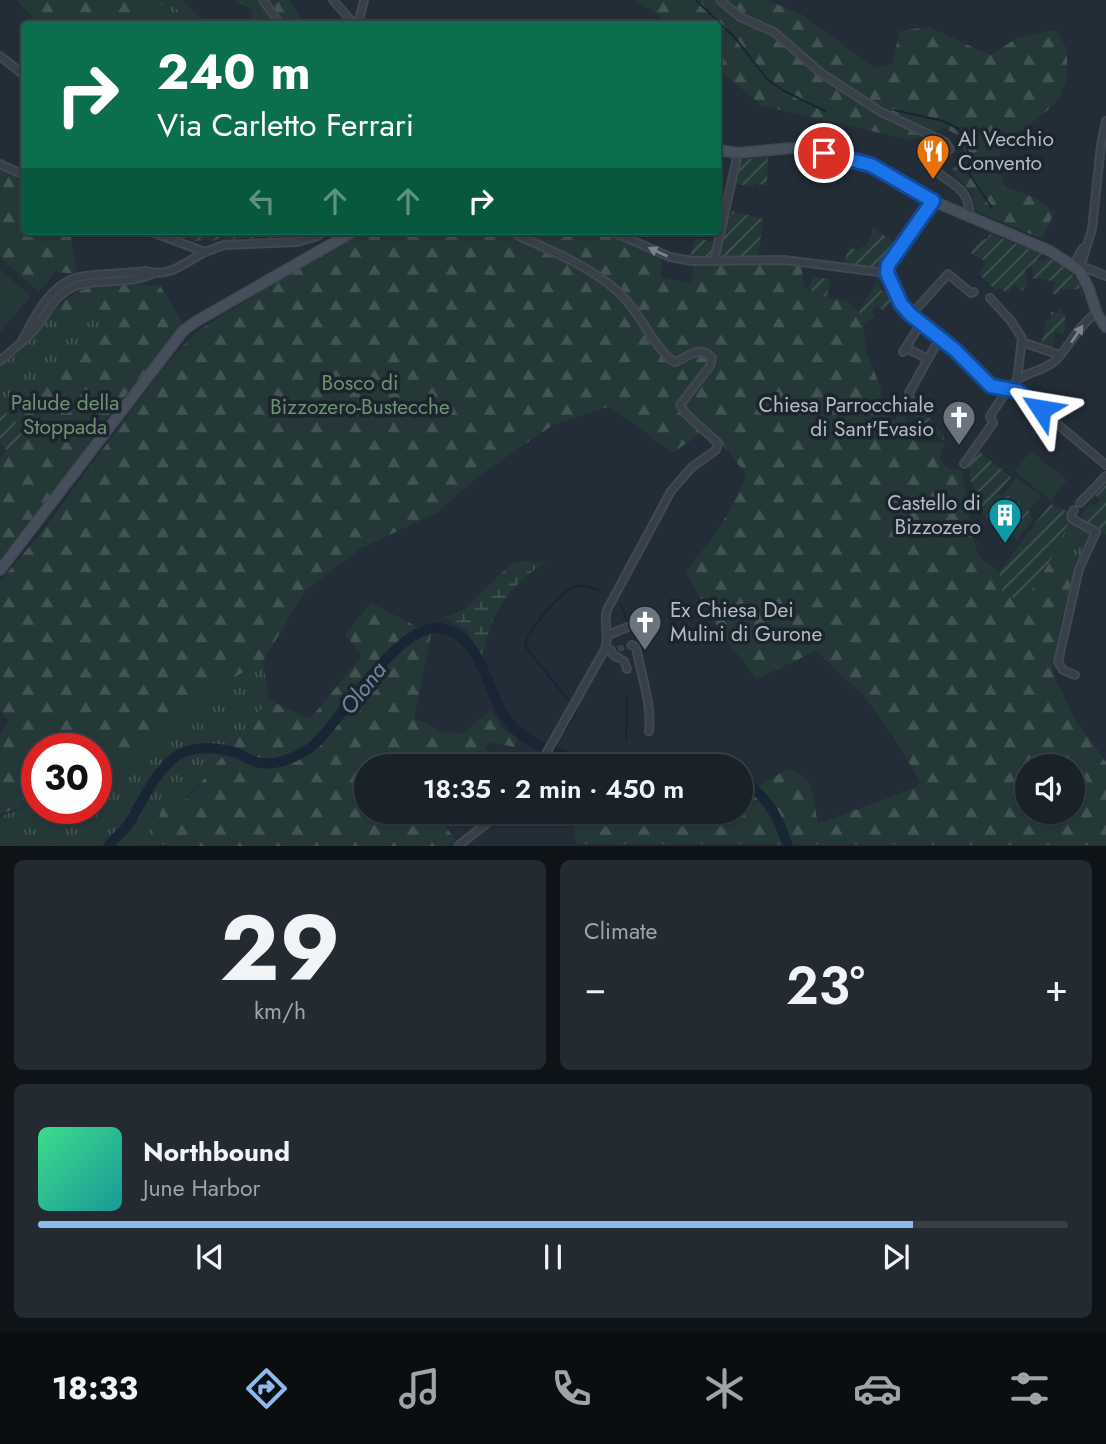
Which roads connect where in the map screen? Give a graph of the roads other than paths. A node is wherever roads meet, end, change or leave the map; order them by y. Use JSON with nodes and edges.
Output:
{"nodes":[{"id":1,"x":263,"y":0,"type":"edge"},
{"id":2,"x":333,"y":0,"type":"edge"},
{"id":3,"x":364,"y":0,"type":"edge"},
{"id":4,"x":720,"y":0,"type":"edge"},
{"id":5,"x":278,"y":21,"type":"edge"},
{"id":6,"x":353,"y":21,"type":"edge"},
{"id":7,"x":357,"y":21,"type":"edge"},
{"id":8,"x":0,"y":56,"type":"edge"},
{"id":9,"x":21,"y":73,"type":"edge"},
{"id":10,"x":1106,"y":121,"type":"edge"},
{"id":11,"x":721,"y":150,"type":"edge"},
{"id":12,"x":738,"y":153,"type":"junction"},
{"id":13,"x":0,"y":164,"type":"edge"},
{"id":14,"x":21,"y":174,"type":"edge"},
{"id":15,"x":933,"y":201,"type":"junction"},
{"id":16,"x":1096,"y":202,"type":"junction"},
{"id":17,"x":1106,"y":206,"type":"edge"},
{"id":18,"x":970,"y":218,"type":"junction"},
{"id":19,"x":721,"y":230,"type":"edge"},
{"id":20,"x":160,"y":235,"type":"edge"},
{"id":21,"x":319,"y":235,"type":"edge"},
{"id":22,"x":347,"y":235,"type":"edge"},
{"id":23,"x":517,"y":235,"type":"edge"},
{"id":24,"x":620,"y":235,"type":"edge"},
{"id":25,"x":720,"y":235,"type":"edge"},
{"id":26,"x":205,"y":252,"type":"junction"},
{"id":27,"x":714,"y":261,"type":"junction"},
{"id":28,"x":1077,"y":269,"type":"junction"},
{"id":29,"x":887,"y":273,"type":"junction"},
{"id":30,"x":1106,"y":276,"type":"edge"},
{"id":31,"x":974,"y":292,"type":"dead end"},
{"id":32,"x":990,"y":298,"type":"dead end"},
{"id":33,"x":1096,"y":313,"type":"junction"},
{"id":34,"x":911,"y":315,"type":"junction"},
{"id":35,"x":921,"y":323,"type":"junction"},
{"id":36,"x":1106,"y":327,"type":"edge"},
{"id":37,"x":940,"y":338,"type":"junction"},
{"id":38,"x":1022,"y":342,"type":"junction"},
{"id":39,"x":1060,"y":355,"type":"junction"},
{"id":40,"x":928,"y":359,"type":"junction"},
{"id":41,"x":0,"y":361,"type":"edge"},
{"id":42,"x":1017,"y":380,"type":"junction"},
{"id":43,"x":1009,"y":390,"type":"junction"},
{"id":44,"x":909,"y":398,"type":"dead end"},
{"id":45,"x":964,"y":464,"type":"dead end"},
{"id":46,"x":1106,"y":465,"type":"edge"},
{"id":47,"x":1106,"y":476,"type":"edge"},
{"id":48,"x":1080,"y":503,"type":"dead end"},
{"id":49,"x":1074,"y":510,"type":"dead end"},
{"id":50,"x":0,"y":570,"type":"edge"},
{"id":51,"x":648,"y":622,"type":"dead end"},
{"id":52,"x":608,"y":635,"type":"junction"},
{"id":53,"x":632,"y":645,"type":"dead end"},
{"id":54,"x":615,"y":654,"type":"junction"},
{"id":55,"x":627,"y":669,"type":"dead end"},
{"id":56,"x":1075,"y":675,"type":"dead end"},
{"id":57,"x":649,"y":731,"type":"dead end"},
{"id":58,"x":545,"y":754,"type":"edge"},
{"id":59,"x":485,"y":824,"type":"edge"},
{"id":60,"x":458,"y":845,"type":"edge"}],
"edges":[{"from":1,"to":5,"type":"street"},
{"from":2,"to":6,"type":"street"},
{"from":3,"to":7,"type":"street"},
{"from":4,"to":18,"type":"street"},
{"from":8,"to":9,"type":"street"},
{"from":10,"to":16,"type":"street"},
{"from":11,"to":12,"type":"main road"},
{"from":12,"to":15,"type":"main road"},
{"from":12,"to":19,"type":"street"},
{"from":13,"to":14,"type":"street"},
{"from":15,"to":18,"type":"main road"},
{"from":15,"to":29,"type":"street"},
{"from":16,"to":17,"type":"street"},
{"from":16,"to":28,"type":"street"},
{"from":18,"to":28,"type":"main road"},
{"from":20,"to":26,"type":"street"},
{"from":21,"to":26,"type":"street"},
{"from":22,"to":50,"type":"main road"},
{"from":23,"to":52,"type":"street"},
{"from":27,"to":24,"type":"street","one_way":true},
{"from":25,"to":27,"type":"street"},
{"from":26,"to":41,"type":"street"},
{"from":27,"to":29,"type":"street"},
{"from":28,"to":30,"type":"street"},
{"from":28,"to":33,"type":"main road"},
{"from":29,"to":34,"type":"street"},
{"from":31,"to":34,"type":"street"},
{"from":32,"to":38,"type":"street"},
{"from":33,"to":36,"type":"main road"},
{"from":39,"to":33,"type":"street","one_way":true},
{"from":34,"to":35,"type":"street"},
{"from":35,"to":37,"type":"street"},
{"from":35,"to":40,"type":"street"},
{"from":37,"to":40,"type":"street"},
{"from":37,"to":43,"type":"street"},
{"from":38,"to":39,"type":"street"},
{"from":38,"to":42,"type":"street"},
{"from":39,"to":42,"type":"street"},
{"from":40,"to":44,"type":"street"},
{"from":42,"to":43,"type":"street"},
{"from":43,"to":45,"type":"street"},
{"from":43,"to":46,"type":"street"},
{"from":47,"to":48,"type":"street"},
{"from":49,"to":56,"type":"street"},
{"from":51,"to":52,"type":"street"},
{"from":52,"to":54,"type":"street"},
{"from":53,"to":57,"type":"street"},
{"from":54,"to":55,"type":"street"},
{"from":54,"to":58,"type":"street"},
{"from":59,"to":60,"type":"street"}]}
